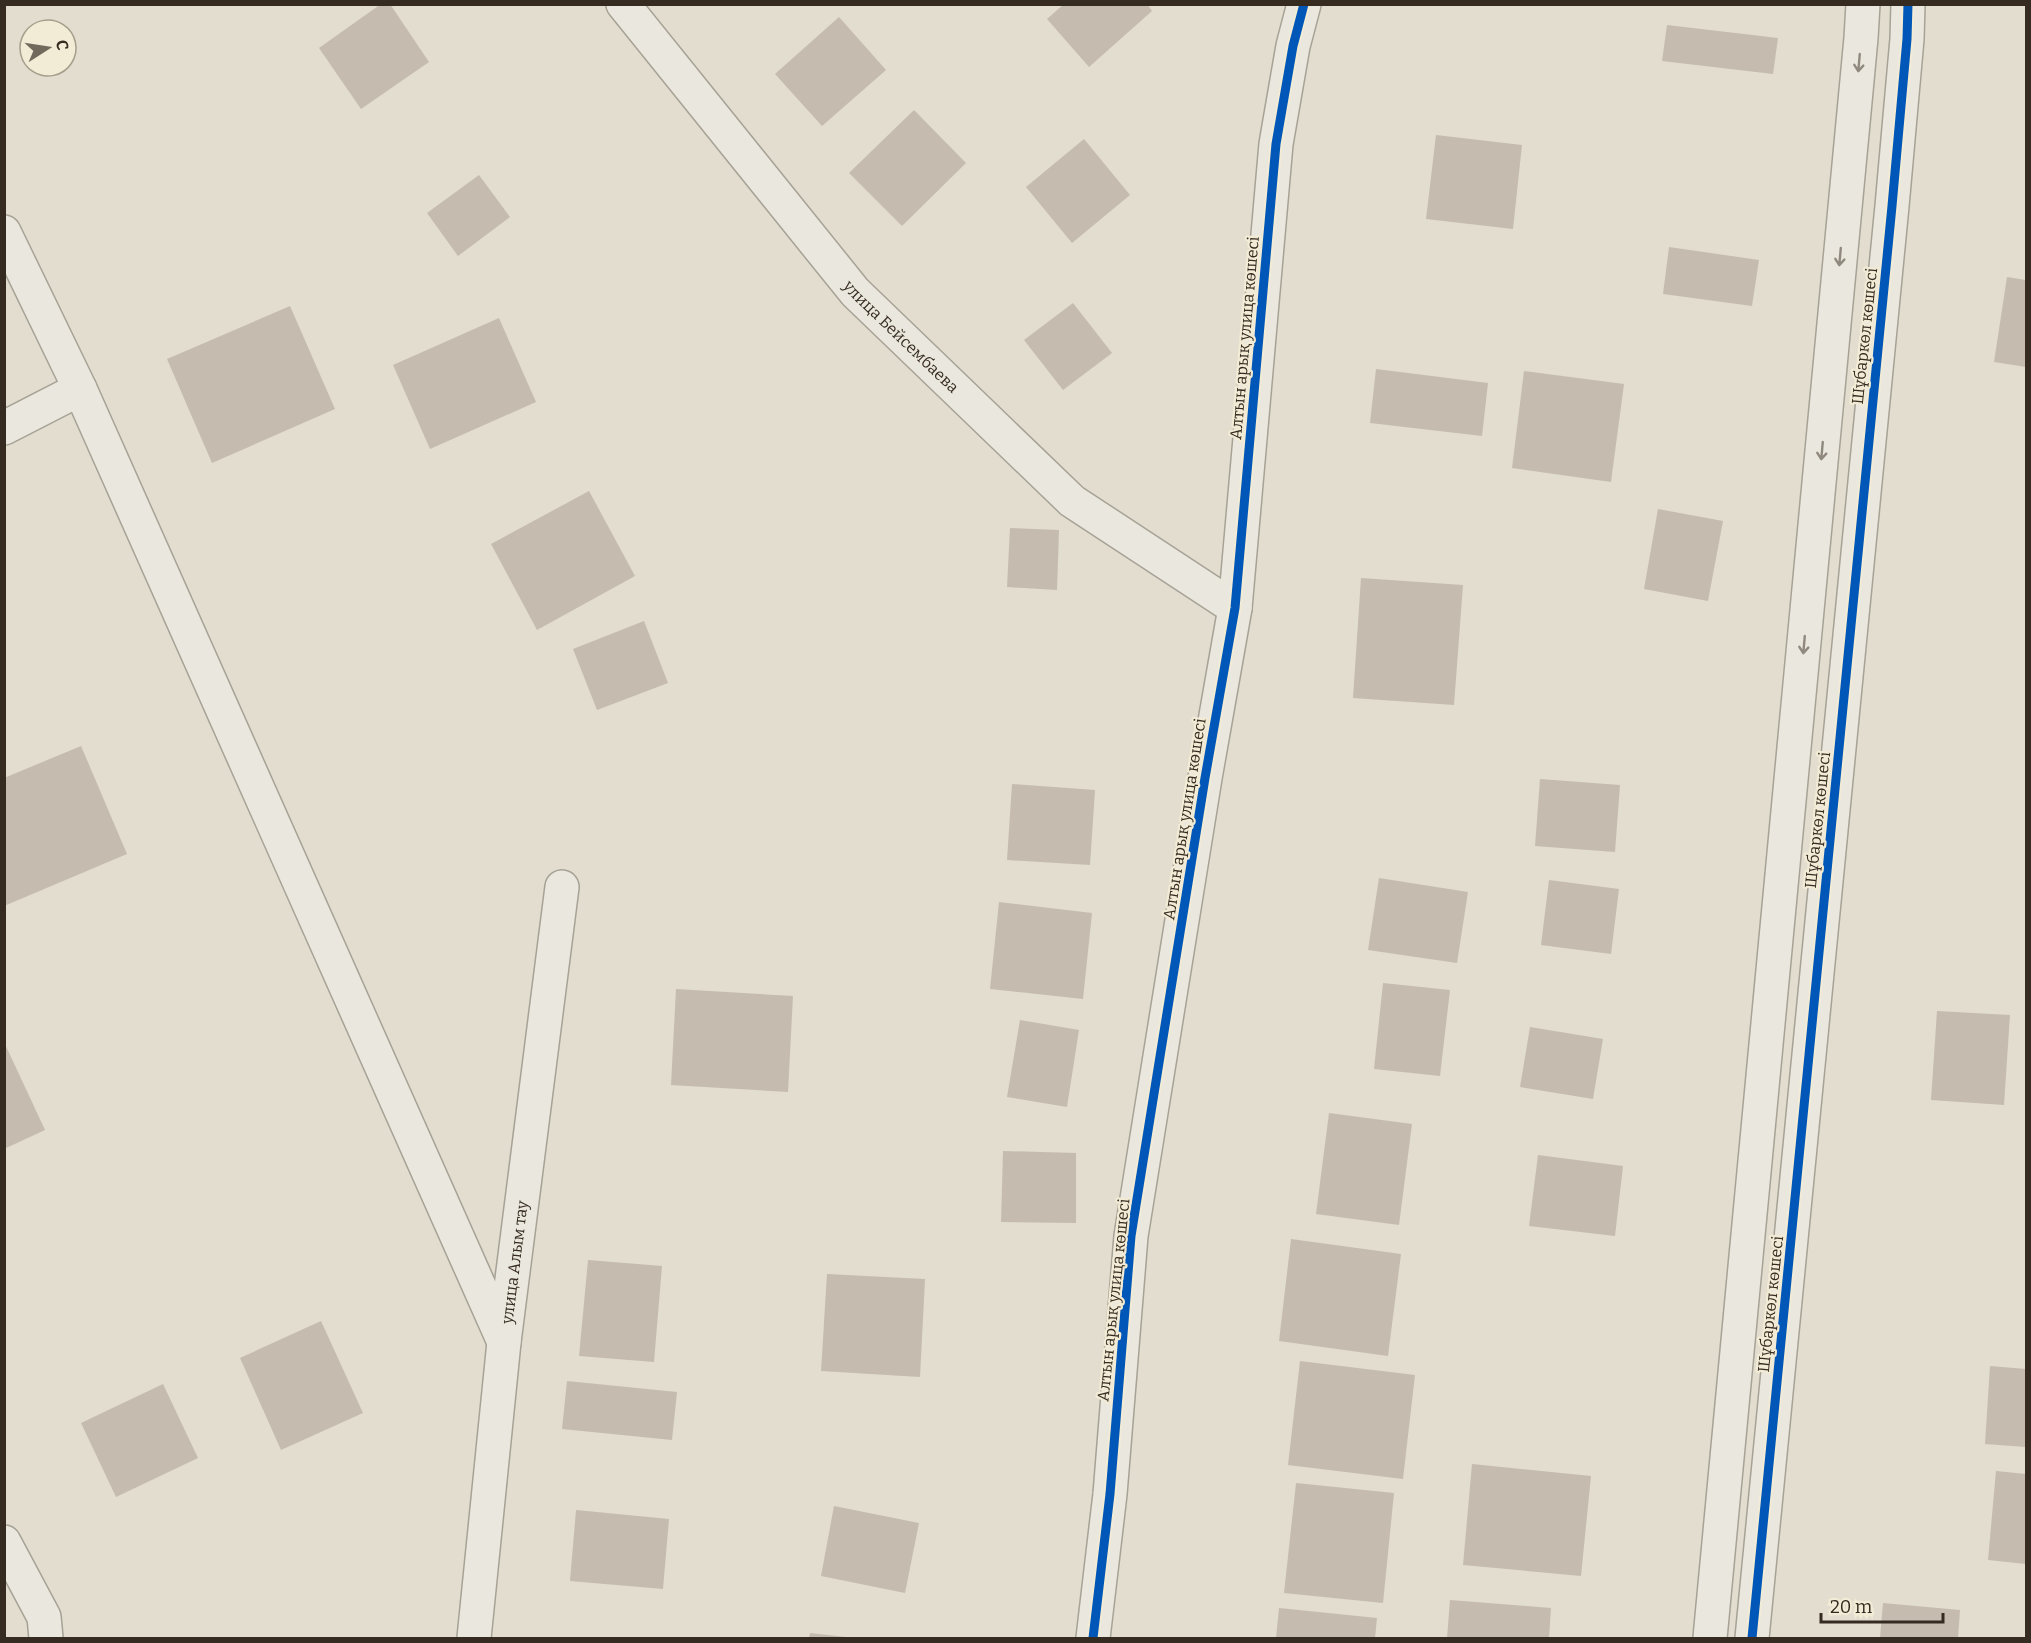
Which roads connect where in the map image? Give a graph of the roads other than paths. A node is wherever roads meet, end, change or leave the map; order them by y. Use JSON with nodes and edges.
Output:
{"nodes":[{"id":1,"x":623,"y":4,"type":"edge"},
{"id":2,"x":1304,"y":4,"type":"edge"},
{"id":3,"x":1863,"y":4,"type":"edge"},
{"id":4,"x":1908,"y":4,"type":"edge"},
{"id":5,"x":4,"y":232,"type":"edge"},
{"id":6,"x":80,"y":389,"type":"junction"},
{"id":7,"x":4,"y":428,"type":"edge"},
{"id":8,"x":1235,"y":608,"type":"junction"},
{"id":9,"x":562,"y":886,"type":"dead end"},
{"id":10,"x":504,"y":1342,"type":"junction"},
{"id":11,"x":4,"y":1542,"type":"edge"},
{"id":12,"x":46,"y":1638,"type":"edge"},
{"id":13,"x":474,"y":1638,"type":"edge"},
{"id":14,"x":1093,"y":1638,"type":"edge"},
{"id":15,"x":1710,"y":1638,"type":"edge"},
{"id":16,"x":1752,"y":1638,"type":"edge"}],
"edges":[{"from":1,"to":8,"type":"street","name":"улица Бейсембаева"},
{"from":2,"to":8,"type":"street","name":"Алтын арық улица көшесі"},
{"from":3,"to":15,"type":"street","name":"Шұбаркөл көшесі","one_way":true},
{"from":4,"to":16,"type":"street","name":"Шұбаркөл көшесі"},
{"from":5,"to":6,"type":"street"},
{"from":6,"to":7,"type":"street"},
{"from":6,"to":10,"type":"street"},
{"from":8,"to":14,"type":"street","name":"Алтын арық улица көшесі"},
{"from":9,"to":10,"type":"street","name":"улица Алым тау"},
{"from":10,"to":13,"type":"street","name":"улица Алым тау"},
{"from":11,"to":12,"type":"street"}]}
